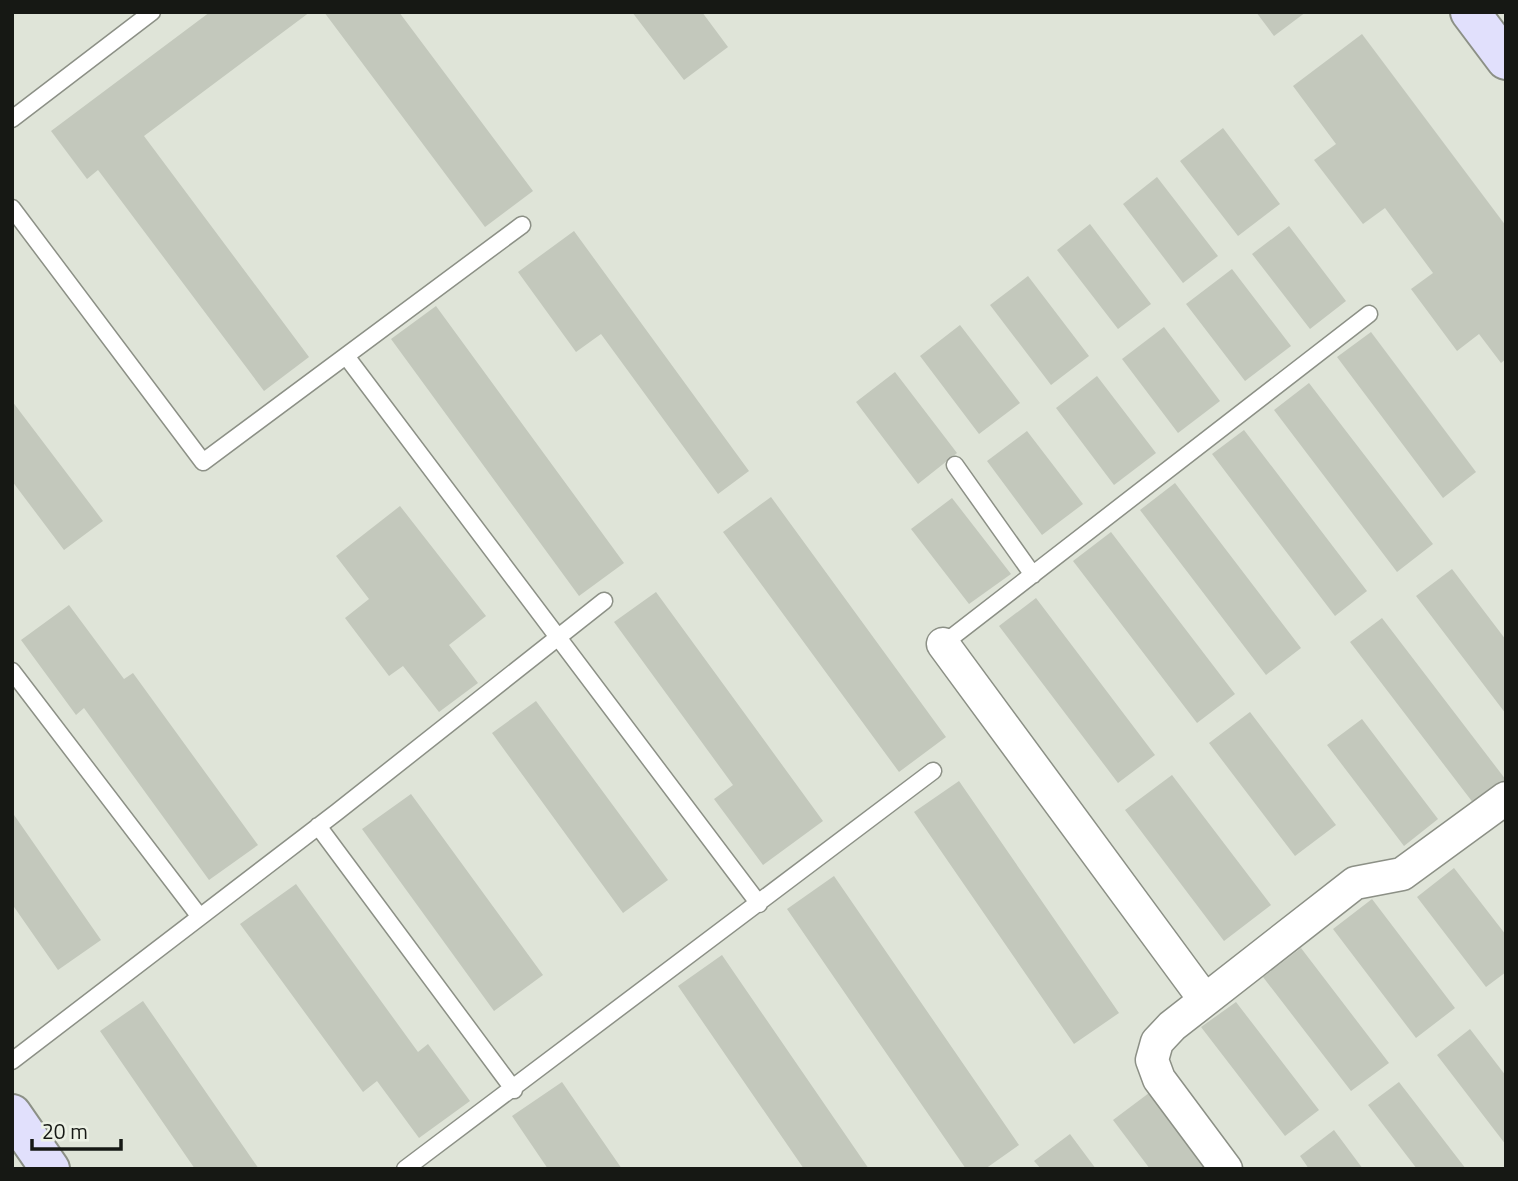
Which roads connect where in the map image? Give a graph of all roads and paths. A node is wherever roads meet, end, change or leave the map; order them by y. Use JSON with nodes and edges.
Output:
{"nodes":[{"id":1,"x":152,"y":12,"type":"edge"},
{"id":2,"x":1470,"y":12,"type":"edge"},
{"id":3,"x":1506,"y":60,"type":"edge"},
{"id":4,"x":12,"y":119,"type":"edge"},
{"id":5,"x":12,"y":208,"type":"edge"},
{"id":6,"x":522,"y":225,"type":"dead end"},
{"id":7,"x":1369,"y":314,"type":"dead end"},
{"id":8,"x":346,"y":356,"type":"junction"},
{"id":9,"x":956,"y":465,"type":"dead end"},
{"id":10,"x":1033,"y":575,"type":"junction"},
{"id":11,"x":604,"y":601,"type":"dead end"},
{"id":12,"x":559,"y":637,"type":"junction"},
{"id":13,"x":943,"y":644,"type":"joint"},
{"id":14,"x":12,"y":671,"type":"edge"},
{"id":15,"x":933,"y":771,"type":"dead end"},
{"id":16,"x":1506,"y":797,"type":"edge"},
{"id":17,"x":318,"y":826,"type":"junction"},
{"id":18,"x":759,"y":904,"type":"junction"},
{"id":19,"x":200,"y":917,"type":"junction"},
{"id":20,"x":1205,"y":1000,"type":"junction"},
{"id":21,"x":12,"y":1061,"type":"edge"},
{"id":22,"x":514,"y":1090,"type":"junction"},
{"id":23,"x":12,"y":1114,"type":"edge"},
{"id":24,"x":50,"y":1169,"type":"edge"},
{"id":25,"x":405,"y":1169,"type":"edge"},
{"id":26,"x":1226,"y":1169,"type":"edge"}],
"edges":[{"from":1,"to":4,"type":"lane"},
{"from":2,"to":3,"type":"main road"},
{"from":5,"to":8,"type":"lane"},
{"from":6,"to":8,"type":"lane"},
{"from":7,"to":10,"type":"lane"},
{"from":8,"to":12,"type":"lane"},
{"from":9,"to":10,"type":"lane"},
{"from":10,"to":13,"type":"lane"},
{"from":11,"to":12,"type":"lane"},
{"from":12,"to":17,"type":"lane"},
{"from":12,"to":18,"type":"lane"},
{"from":13,"to":20,"type":"street"},
{"from":14,"to":19,"type":"lane"},
{"from":15,"to":18,"type":"lane"},
{"from":16,"to":20,"type":"street"},
{"from":17,"to":19,"type":"lane"},
{"from":17,"to":22,"type":"lane"},
{"from":18,"to":22,"type":"lane"},
{"from":19,"to":21,"type":"lane"},
{"from":20,"to":26,"type":"street"},
{"from":22,"to":25,"type":"lane"},
{"from":23,"to":24,"type":"main road"}]}
